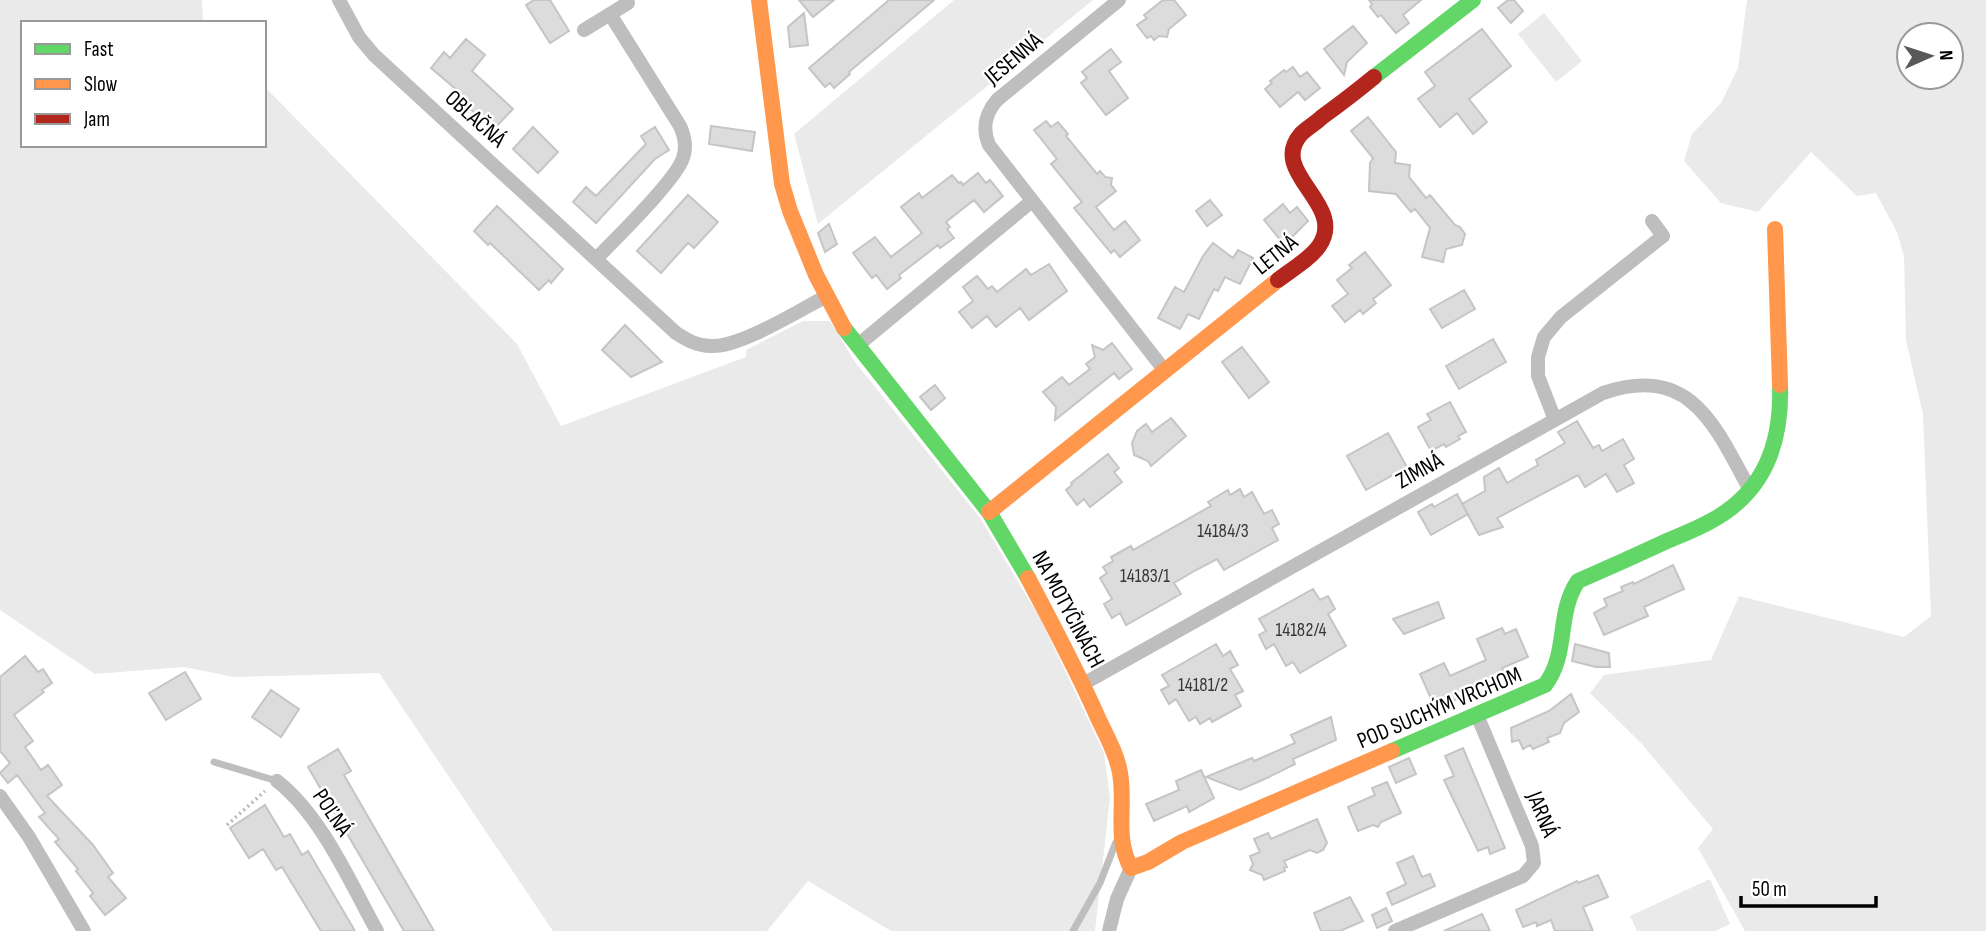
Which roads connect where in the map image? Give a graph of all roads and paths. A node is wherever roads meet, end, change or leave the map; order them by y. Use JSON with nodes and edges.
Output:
{"nodes":[{"id":1,"x":339,"y":0,"type":"edge"},
{"id":2,"x":1119,"y":0,"type":"edge"},
{"id":3,"x":1473,"y":0,"type":"edge"},
{"id":4,"x":764,"y":2,"type":"edge"},
{"id":5,"x":628,"y":3,"type":"dead end"},
{"id":6,"x":610,"y":14,"type":"junction"},
{"id":7,"x":584,"y":30,"type":"dead end"},
{"id":8,"x":1032,"y":201,"type":"junction"},
{"id":9,"x":1652,"y":221,"type":"dead end"},
{"id":10,"x":1775,"y":229,"type":"dead end"},
{"id":11,"x":597,"y":258,"type":"junction"},
{"id":12,"x":825,"y":297,"type":"junction"},
{"id":13,"x":858,"y":345,"type":"junction"},
{"id":14,"x":1165,"y":371,"type":"junction"},
{"id":15,"x":1555,"y":420,"type":"junction"},
{"id":16,"x":1750,"y":490,"type":"junction"},
{"id":17,"x":989,"y":512,"type":"junction"},
{"id":18,"x":1083,"y":684,"type":"junction"},
{"id":19,"x":1477,"y":715,"type":"junction"},
{"id":20,"x":214,"y":762,"type":"dead end"},
{"id":21,"x":277,"y":781,"type":"joint"},
{"id":22,"x":261,"y":795,"type":"dead end"},
{"id":23,"x":0,"y":796,"type":"edge"},
{"id":24,"x":227,"y":825,"type":"dead end"},
{"id":25,"x":1120,"y":836,"type":"junction"},
{"id":26,"x":1131,"y":868,"type":"junction"},
{"id":27,"x":84,"y":931,"type":"edge"},
{"id":28,"x":377,"y":931,"type":"edge"},
{"id":29,"x":1073,"y":931,"type":"edge"},
{"id":30,"x":1109,"y":931,"type":"edge"},
{"id":31,"x":1395,"y":931,"type":"edge"}],
"edges":[{"from":1,"to":11,"type":"street","name":"OBLAČNÁ"},
{"from":2,"to":8,"type":"street","name":"JESENNÁ"},
{"from":3,"to":14,"type":"street","name":"LETNÁ"},
{"from":4,"to":12,"type":"street","name":"NA MOTYČINÁCH"},
{"from":5,"to":6,"type":"street"},
{"from":6,"to":7,"type":"street"},
{"from":6,"to":11,"type":"street"},
{"from":8,"to":13,"type":"street"},
{"from":8,"to":14,"type":"street","name":"JESENNÁ"},
{"from":9,"to":15,"type":"street"},
{"from":10,"to":16,"type":"street","name":"POD SUCHÝM VRCHOM"},
{"from":11,"to":12,"type":"street","name":"OBLAČNÁ"},
{"from":12,"to":13,"type":"street","name":"NA MOTYČINÁCH"},
{"from":13,"to":17,"type":"street","name":"NA MOTYČINÁCH"},
{"from":14,"to":17,"type":"street","name":"LETNÁ"},
{"from":15,"to":16,"type":"street","name":"ZIMNÁ"},
{"from":15,"to":18,"type":"street","name":"ZIMNÁ"},
{"from":16,"to":19,"type":"street","name":"POD SUCHÝM VRCHOM"},
{"from":17,"to":18,"type":"street","name":"NA MOTYČINÁCH"},
{"from":18,"to":25,"type":"street","name":"NA MOTYČINÁCH"},
{"from":19,"to":26,"type":"street","name":"POD SUCHÝM VRCHOM"},
{"from":19,"to":31,"type":"street","name":"JARNÁ"},
{"from":20,"to":21,"type":"lane","name":"POĽNÁ"},
{"from":21,"to":28,"type":"street","name":"POĽNÁ"},
{"from":22,"to":24,"type":"path"},
{"from":23,"to":27,"type":"street"},
{"from":25,"to":26,"type":"street","name":"NA MOTYČINÁCH"},
{"from":25,"to":29,"type":"lane"},
{"from":26,"to":30,"type":"street"}]}
